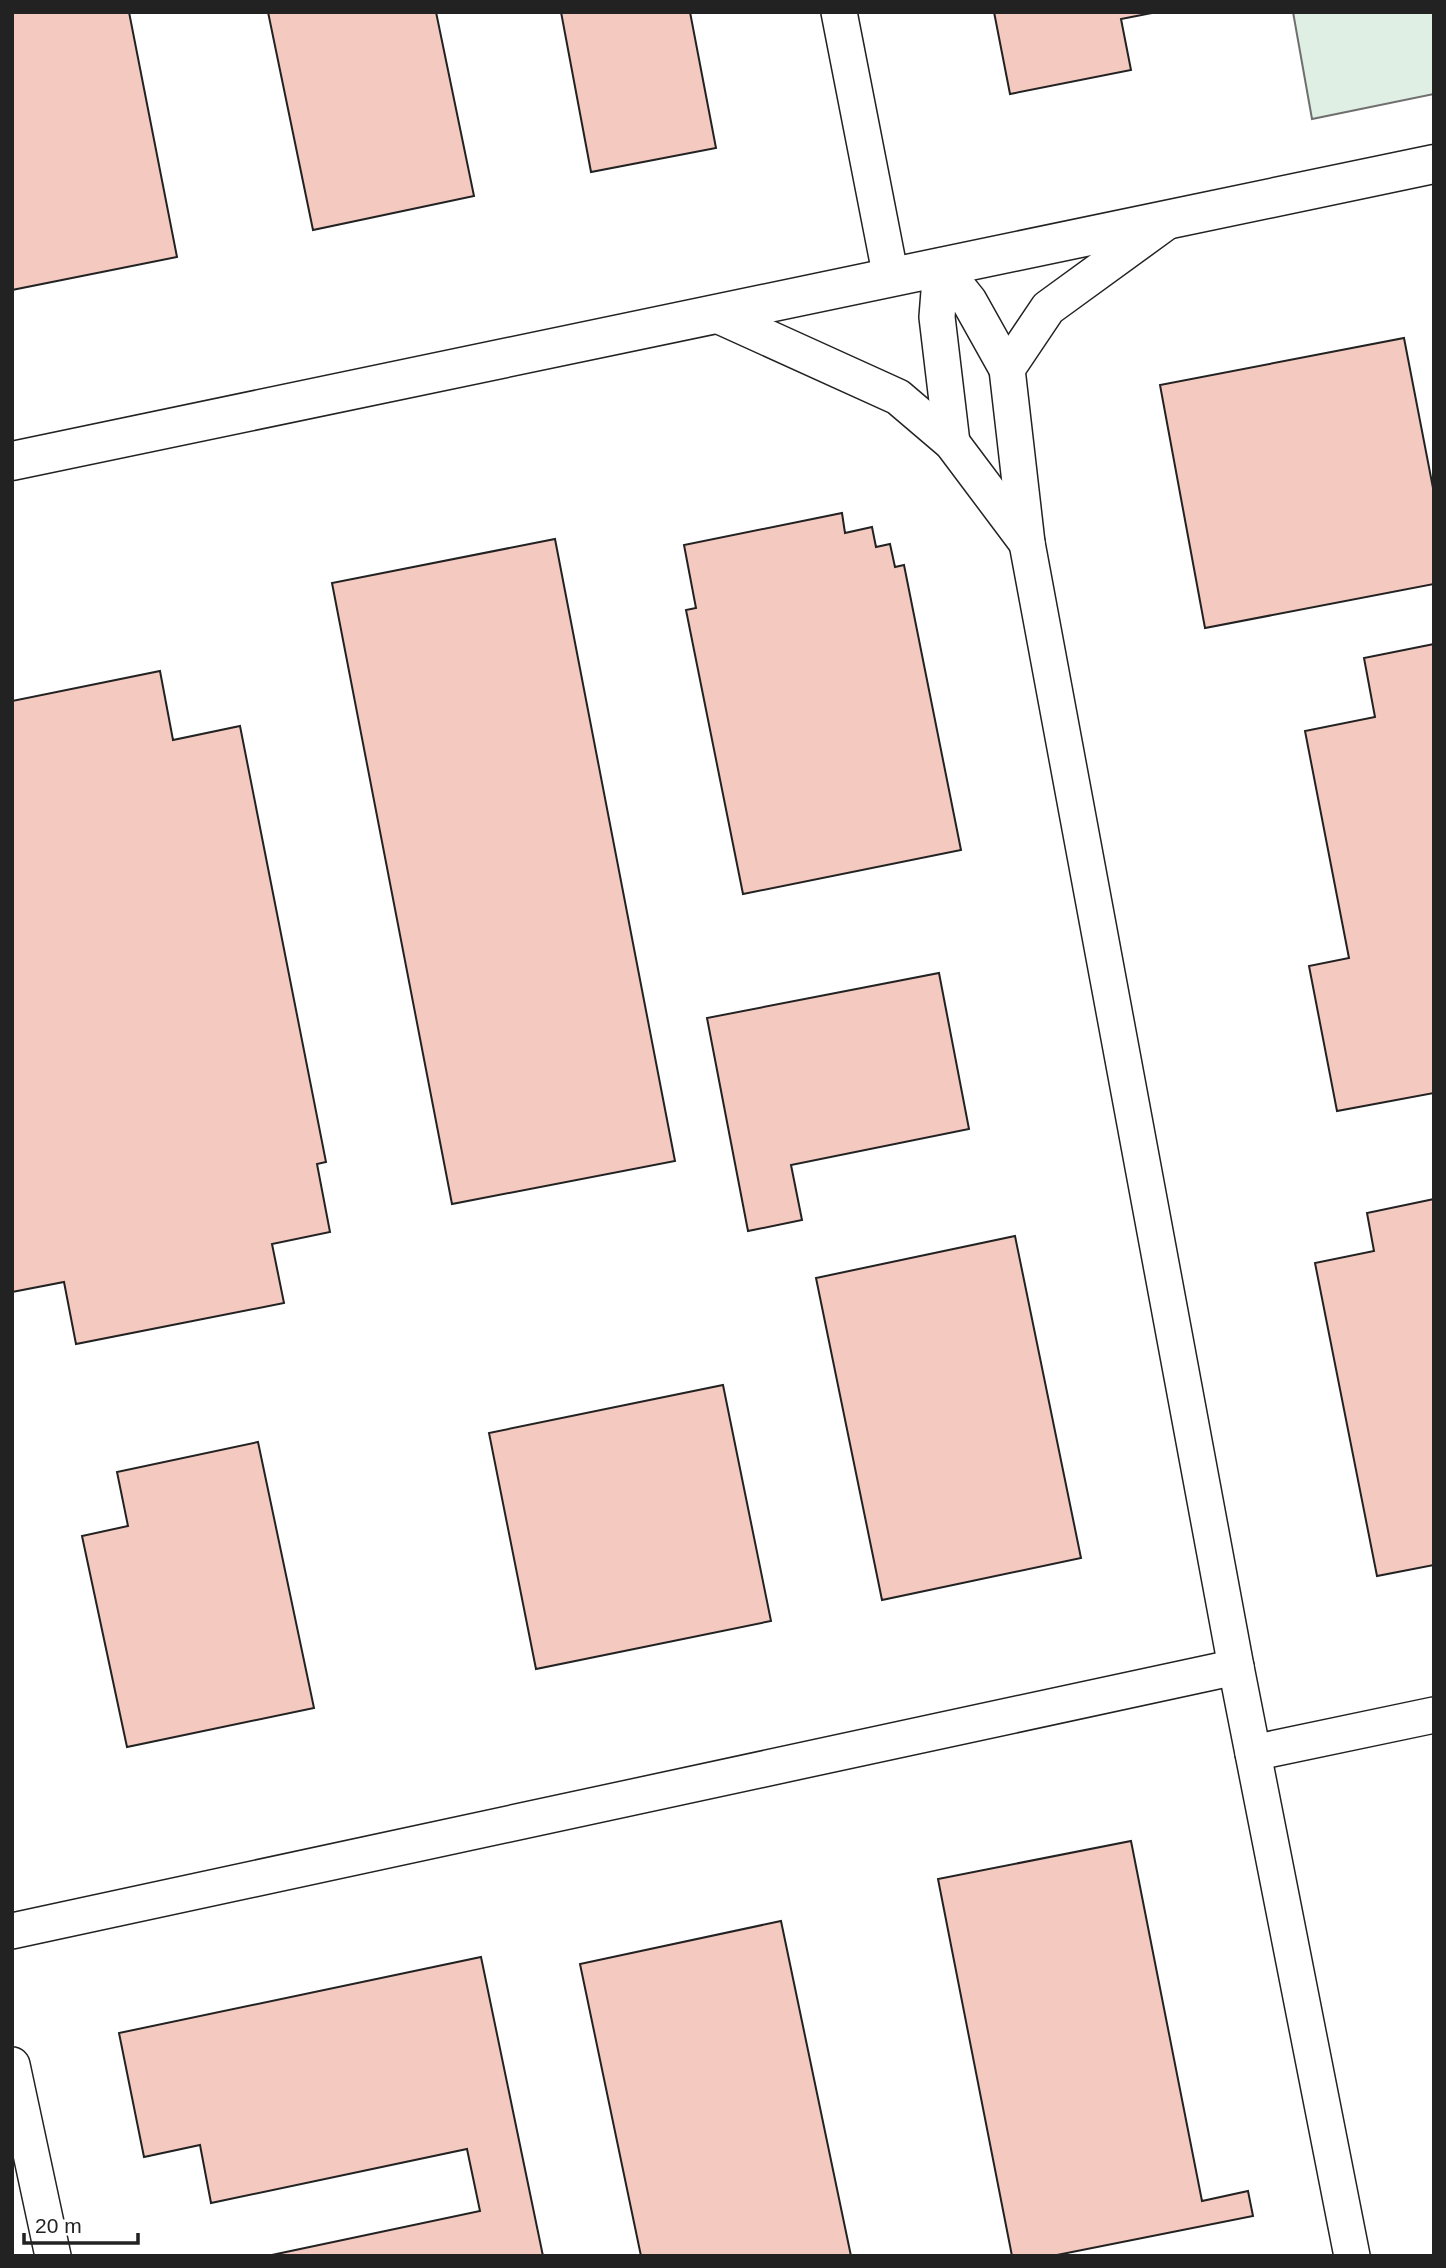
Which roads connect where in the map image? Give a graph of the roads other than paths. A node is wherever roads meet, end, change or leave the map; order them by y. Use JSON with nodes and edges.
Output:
{"nodes":[{"id":1,"x":839,"y":12,"type":"edge"},
{"id":2,"x":1434,"y":164,"type":"edge"},
{"id":3,"x":1169,"y":220,"type":"junction"},
{"id":4,"x":941,"y":267,"type":"junction"},
{"id":5,"x":891,"y":278,"type":"junction"},
{"id":6,"x":715,"y":314,"type":"junction"},
{"id":7,"x":1007,"y":369,"type":"junction"},
{"id":8,"x":952,"y":443,"type":"junction"},
{"id":9,"x":12,"y":461,"type":"edge"},
{"id":10,"x":1027,"y":543,"type":"junction"},
{"id":11,"x":1236,"y":1667,"type":"junction"},
{"id":12,"x":1434,"y":1715,"type":"edge"},
{"id":13,"x":1253,"y":1753,"type":"junction"},
{"id":14,"x":12,"y":1931,"type":"edge"},
{"id":15,"x":12,"y":2065,"type":"edge"},
{"id":16,"x":53,"y":2256,"type":"edge"},
{"id":17,"x":1352,"y":2256,"type":"edge"}],
"edges":[{"from":1,"to":5,"type":"street"},
{"from":2,"to":3,"type":"street"},
{"from":3,"to":4,"type":"street"},
{"from":3,"to":7,"type":"street"},
{"from":4,"to":5,"type":"street"},
{"from":4,"to":7,"type":"street"},
{"from":4,"to":8,"type":"street"},
{"from":5,"to":6,"type":"street"},
{"from":6,"to":8,"type":"street"},
{"from":6,"to":9,"type":"street"},
{"from":7,"to":10,"type":"street"},
{"from":8,"to":10,"type":"street"},
{"from":10,"to":11,"type":"street"},
{"from":11,"to":13,"type":"street"},
{"from":11,"to":14,"type":"street"},
{"from":12,"to":13,"type":"street"},
{"from":13,"to":17,"type":"street"},
{"from":15,"to":16,"type":"street"}]}
